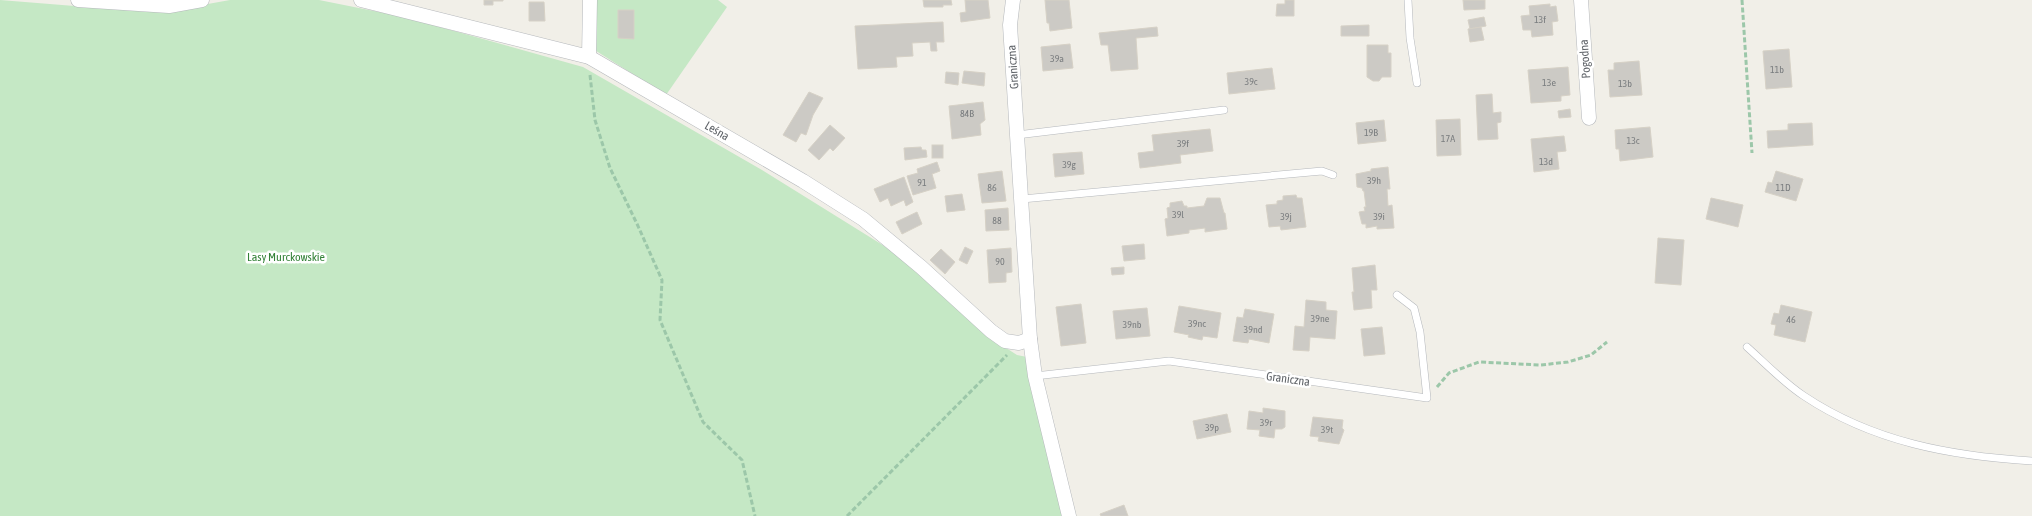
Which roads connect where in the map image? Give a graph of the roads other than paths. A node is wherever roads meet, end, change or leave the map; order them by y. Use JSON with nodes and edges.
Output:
{"nodes":[{"id":1,"x":78,"y":0,"type":"edge"},
{"id":2,"x":202,"y":0,"type":"edge"},
{"id":3,"x":361,"y":0,"type":"edge"},
{"id":4,"x":590,"y":0,"type":"edge"},
{"id":5,"x":1012,"y":0,"type":"edge"},
{"id":6,"x":1408,"y":0,"type":"edge"},
{"id":7,"x":1581,"y":0,"type":"edge"},
{"id":8,"x":589,"y":57,"type":"junction"},
{"id":9,"x":1417,"y":83,"type":"dead end"},
{"id":10,"x":1224,"y":110,"type":"dead end"},
{"id":11,"x":1589,"y":118,"type":"dead end"},
{"id":12,"x":1017,"y":135,"type":"junction"},
{"id":13,"x":1333,"y":175,"type":"dead end"},
{"id":14,"x":1022,"y":199,"type":"junction"},
{"id":15,"x":1397,"y":295,"type":"dead end"},
{"id":16,"x":1024,"y":341,"type":"junction"},
{"id":17,"x":1747,"y":346,"type":"dead end"},
{"id":18,"x":1035,"y":376,"type":"junction"},
{"id":19,"x":2032,"y":461,"type":"edge"},
{"id":20,"x":1069,"y":516,"type":"edge"}],
"edges":[{"from":1,"to":2,"type":"street"},
{"from":3,"to":8,"type":"street","name":"Leśna"},
{"from":4,"to":8,"type":"street"},
{"from":5,"to":12,"type":"street","name":"Graniczna"},
{"from":6,"to":9,"type":"lane"},
{"from":7,"to":11,"type":"street","name":"Pogodna"},
{"from":8,"to":16,"type":"street","name":"Leśna"},
{"from":10,"to":12,"type":"lane"},
{"from":12,"to":14,"type":"street","name":"Graniczna"},
{"from":13,"to":14,"type":"lane"},
{"from":14,"to":16,"type":"street","name":"Graniczna"},
{"from":15,"to":18,"type":"lane","name":"Graniczna"},
{"from":16,"to":18,"type":"street","name":"Graniczna"},
{"from":17,"to":19,"type":"lane"},
{"from":18,"to":20,"type":"street","name":"Graniczna"}]}
